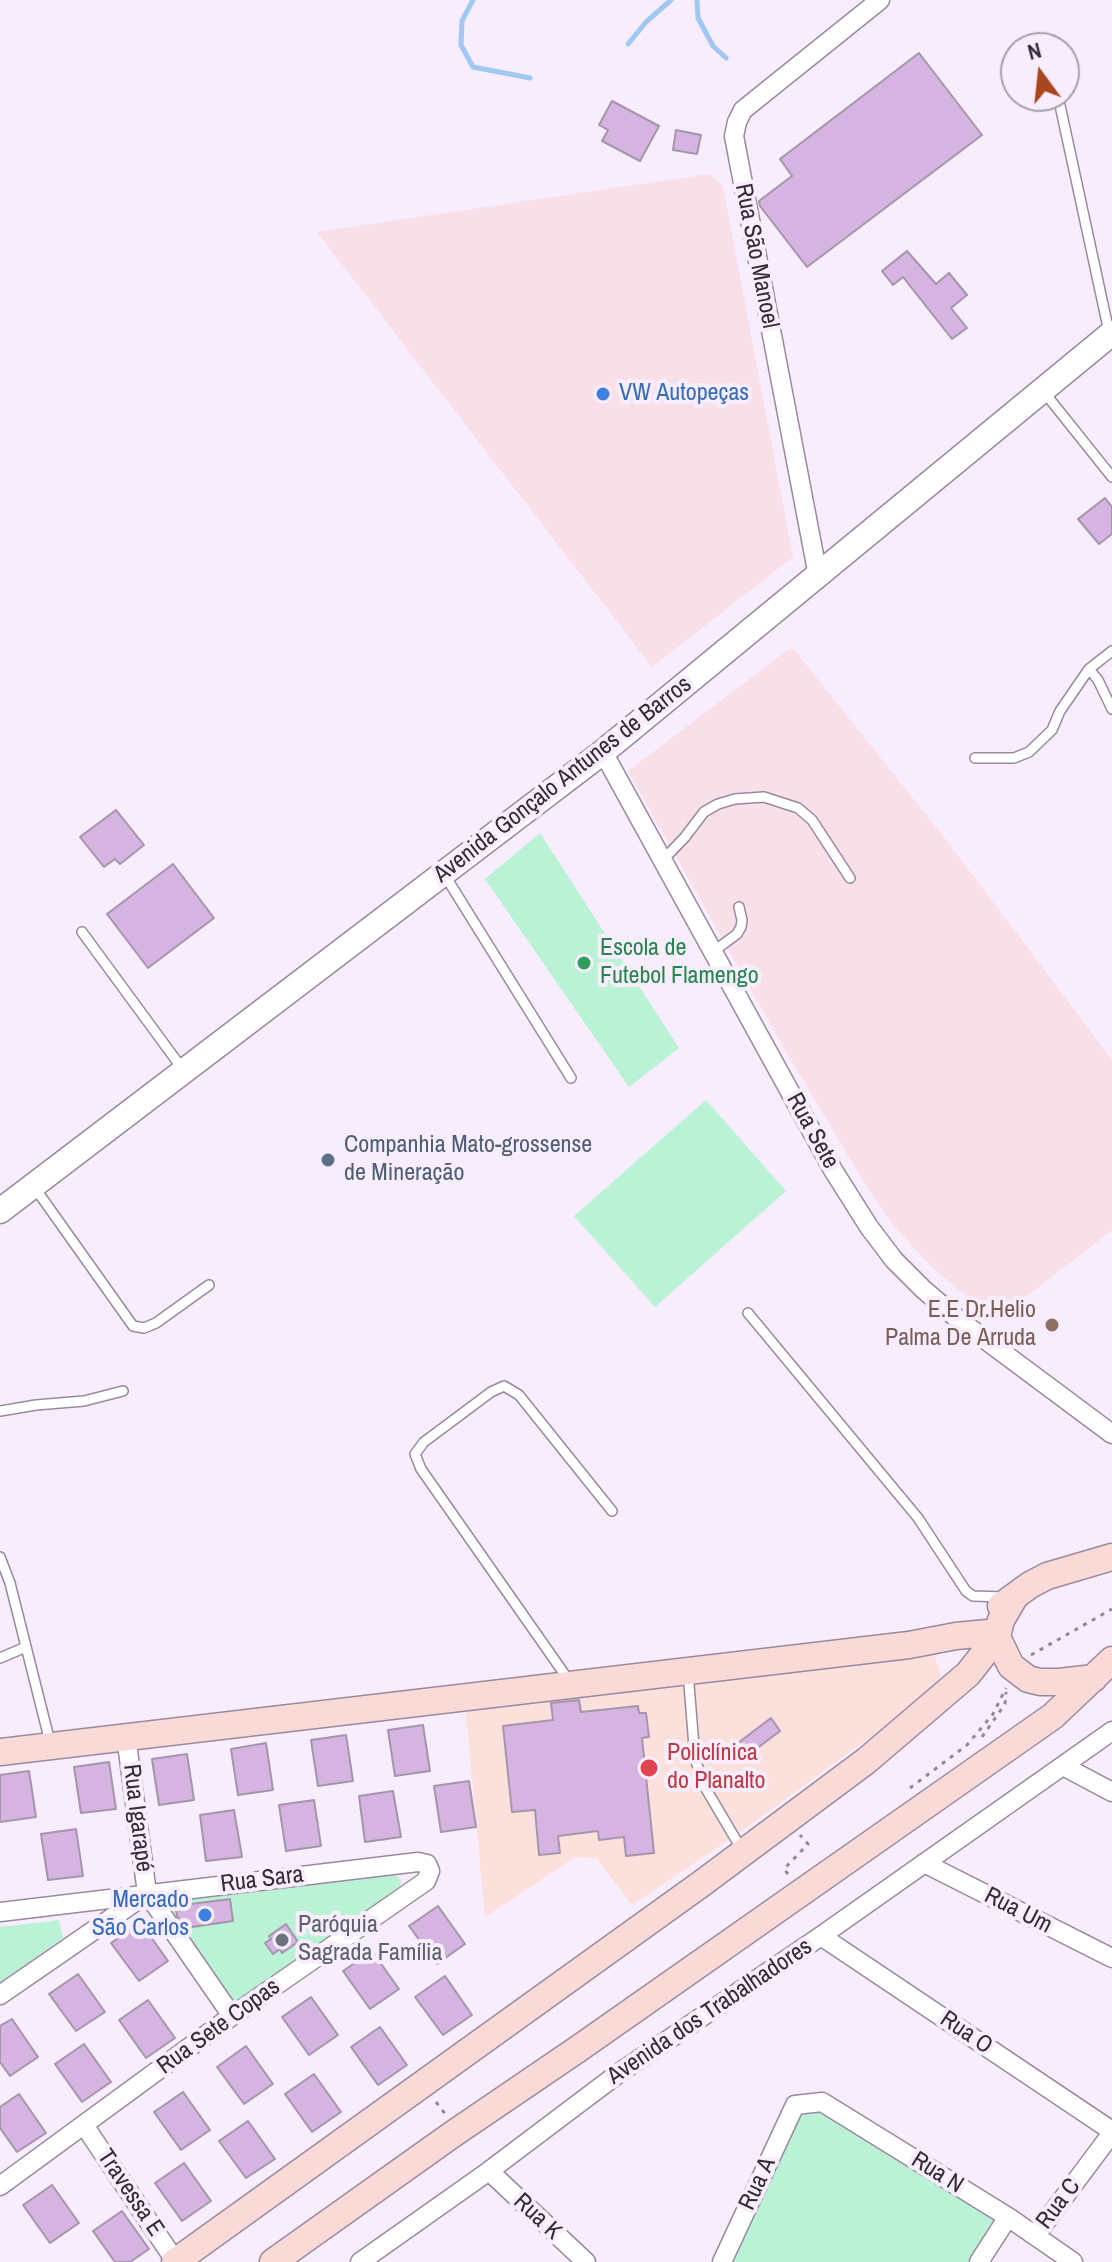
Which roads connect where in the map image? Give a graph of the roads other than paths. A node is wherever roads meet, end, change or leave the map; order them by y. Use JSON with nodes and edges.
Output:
{"nodes":[{"id":1,"x":880,"y":0,"type":"edge"},
{"id":2,"x":1062,"y":112,"type":"edge"},
{"id":3,"x":1111,"y":334,"type":"edge"},
{"id":4,"x":1043,"y":390,"type":"junction"},
{"id":5,"x":1112,"y":477,"type":"edge"},
{"id":6,"x":818,"y":576,"type":"junction"},
{"id":7,"x":1112,"y":651,"type":"edge"},
{"id":8,"x":1089,"y":669,"type":"junction"},
{"id":9,"x":1112,"y":709,"type":"edge"},
{"id":10,"x":603,"y":752,"type":"junction"},
{"id":11,"x":975,"y":758,"type":"dead end"},
{"id":12,"x":663,"y":860,"type":"junction"},
{"id":13,"x":444,"y":874,"type":"junction"},
{"id":14,"x":850,"y":878,"type":"dead end"},
{"id":15,"x":739,"y":907,"type":"dead end"},
{"id":16,"x":82,"y":932,"type":"dead end"},
{"id":17,"x":714,"y":951,"type":"junction"},
{"id":18,"x":184,"y":1071,"type":"junction"},
{"id":19,"x":571,"y":1078,"type":"dead end"},
{"id":20,"x":33,"y":1186,"type":"junction"},
{"id":21,"x":0,"y":1211,"type":"edge"},
{"id":22,"x":209,"y":1285,"type":"dead end"},
{"id":23,"x":748,"y":1313,"type":"dead end"},
{"id":24,"x":123,"y":1391,"type":"dead end"},
{"id":25,"x":0,"y":1411,"type":"edge"},
{"id":26,"x":1112,"y":1434,"type":"edge"},
{"id":27,"x":612,"y":1511,"type":"dead end"},
{"id":28,"x":0,"y":1557,"type":"edge"},
{"id":29,"x":1106,"y":1562,"type":"edge"},
{"id":30,"x":5,"y":1583,"type":"edge"},
{"id":31,"x":1014,"y":1598,"type":"junction"},
{"id":32,"x":998,"y":1634,"type":"junction"},
{"id":33,"x":909,"y":1645,"type":"junction"},
{"id":34,"x":26,"y":1647,"type":"junction"},
{"id":35,"x":0,"y":1658,"type":"edge"},
{"id":36,"x":687,"y":1671,"type":"junction"},
{"id":37,"x":1106,"y":1671,"type":"edge"},
{"id":38,"x":572,"y":1684,"type":"junction"},
{"id":39,"x":1112,"y":1731,"type":"edge"},
{"id":40,"x":126,"y":1736,"type":"junction"},
{"id":41,"x":50,"y":1746,"type":"junction"},
{"id":42,"x":0,"y":1752,"type":"edge"},
{"id":43,"x":1063,"y":1766,"type":"junction"},
{"id":44,"x":1112,"y":1792,"type":"edge"},
{"id":45,"x":744,"y":1853,"type":"junction"},
{"id":46,"x":924,"y":1863,"type":"junction"},
{"id":47,"x":428,"y":1866,"type":"joint"},
{"id":48,"x":147,"y":1893,"type":"junction"},
{"id":49,"x":0,"y":1912,"type":"edge"},
{"id":50,"x":821,"y":1936,"type":"junction"},
{"id":51,"x":1112,"y":1958,"type":"edge"},
{"id":52,"x":0,"y":1995,"type":"edge"},
{"id":53,"x":232,"y":2016,"type":"junction"},
{"id":54,"x":795,"y":2105,"type":"joint"},
{"id":55,"x":84,"y":2125,"type":"junction"},
{"id":56,"x":1112,"y":2132,"type":"edge"},
{"id":57,"x":489,"y":2171,"type":"junction"},
{"id":58,"x":0,"y":2186,"type":"edge"},
{"id":59,"x":1008,"y":2217,"type":"junction"},
{"id":60,"x":1035,"y":2236,"type":"junction"},
{"id":61,"x":364,"y":2261,"type":"edge"},
{"id":62,"x":176,"y":2262,"type":"edge"},
{"id":63,"x":273,"y":2262,"type":"edge"},
{"id":64,"x":586,"y":2262,"type":"edge"},
{"id":65,"x":722,"y":2262,"type":"edge"},
{"id":66,"x":979,"y":2262,"type":"edge"},
{"id":67,"x":1073,"y":2262,"type":"edge"}],
"edges":[{"from":1,"to":6,"type":"street","name":"Rua São Manoel"},
{"from":2,"to":3,"type":"lane"},
{"from":3,"to":4,"type":"street","name":"Avenida Gonçalo Antunes de Barros"},
{"from":4,"to":5,"type":"lane"},
{"from":4,"to":6,"type":"street","name":"Avenida Gonçalo Antunes de Barros"},
{"from":6,"to":10,"type":"street","name":"Avenida Gonçalo Antunes de Barros"},
{"from":7,"to":8,"type":"lane"},
{"from":8,"to":9,"type":"lane"},
{"from":8,"to":11,"type":"lane"},
{"from":10,"to":12,"type":"street","name":"Rua Sete"},
{"from":10,"to":13,"type":"street","name":"Avenida Gonçalo Antunes de Barros"},
{"from":12,"to":14,"type":"lane"},
{"from":12,"to":17,"type":"street","name":"Rua Sete"},
{"from":13,"to":18,"type":"street","name":"Avenida Gonçalo Antunes de Barros"},
{"from":13,"to":19,"type":"lane"},
{"from":15,"to":17,"type":"lane"},
{"from":16,"to":18,"type":"lane"},
{"from":17,"to":26,"type":"street","name":"Rua Sete"},
{"from":18,"to":20,"type":"street","name":"Avenida Gonçalo Antunes de Barros"},
{"from":20,"to":21,"type":"street","name":"Avenida Gonçalo Antunes de Barros"},
{"from":20,"to":22,"type":"lane"},
{"from":23,"to":31,"type":"lane"},
{"from":24,"to":25,"type":"lane"},
{"from":27,"to":38,"type":"lane"},
{"from":28,"to":30,"type":"lane"},
{"from":29,"to":31,"type":"main road"},
{"from":30,"to":34,"type":"lane"},
{"from":31,"to":32,"type":"main road"},
{"from":31,"to":33,"type":"main road"},
{"from":32,"to":33,"type":"main road"},
{"from":32,"to":37,"type":"main road"},
{"from":32,"to":45,"type":"main road"},
{"from":33,"to":36,"type":"main road"},
{"from":34,"to":35,"type":"lane"},
{"from":34,"to":41,"type":"lane"},
{"from":36,"to":38,"type":"main road"},
{"from":36,"to":45,"type":"lane"},
{"from":37,"to":63,"type":"main road"},
{"from":38,"to":40,"type":"main road"},
{"from":39,"to":43,"type":"street","name":"Avenida dos Trabalhadores"},
{"from":40,"to":41,"type":"main road"},
{"from":40,"to":48,"type":"street","name":"Rua Igarapé"},
{"from":41,"to":42,"type":"main road"},
{"from":43,"to":44,"type":"street"},
{"from":43,"to":46,"type":"street","name":"Avenida dos Trabalhadores"},
{"from":45,"to":62,"type":"main road"},
{"from":46,"to":50,"type":"street","name":"Avenida dos Trabalhadores"},
{"from":46,"to":51,"type":"street","name":"Rua Um"},
{"from":47,"to":48,"type":"street","name":"Rua Sara"},
{"from":47,"to":53,"type":"street","name":"Rua Sete Copas"},
{"from":48,"to":49,"type":"street","name":"Rua Sara"},
{"from":48,"to":52,"type":"street"},
{"from":48,"to":53,"type":"street","name":"Rua Igarapé"},
{"from":50,"to":56,"type":"street","name":"Rua O"},
{"from":50,"to":57,"type":"street","name":"Avenida dos Trabalhadores"},
{"from":53,"to":55,"type":"street","name":"Rua Sete Copas"},
{"from":54,"to":59,"type":"street","name":"Rua N"},
{"from":54,"to":65,"type":"street","name":"Rua A"},
{"from":55,"to":58,"type":"street","name":"Rua Sete Copas"},
{"from":55,"to":62,"type":"street","name":"Travessa E"},
{"from":56,"to":60,"type":"street","name":"Rua C"},
{"from":57,"to":61,"type":"street","name":"Avenida dos Trabalhadores"},
{"from":57,"to":64,"type":"street","name":"Rua K"},
{"from":59,"to":60,"type":"street","name":"Rua N"},
{"from":59,"to":66,"type":"street"},
{"from":60,"to":67,"type":"street","name":"Rua N"}]}
